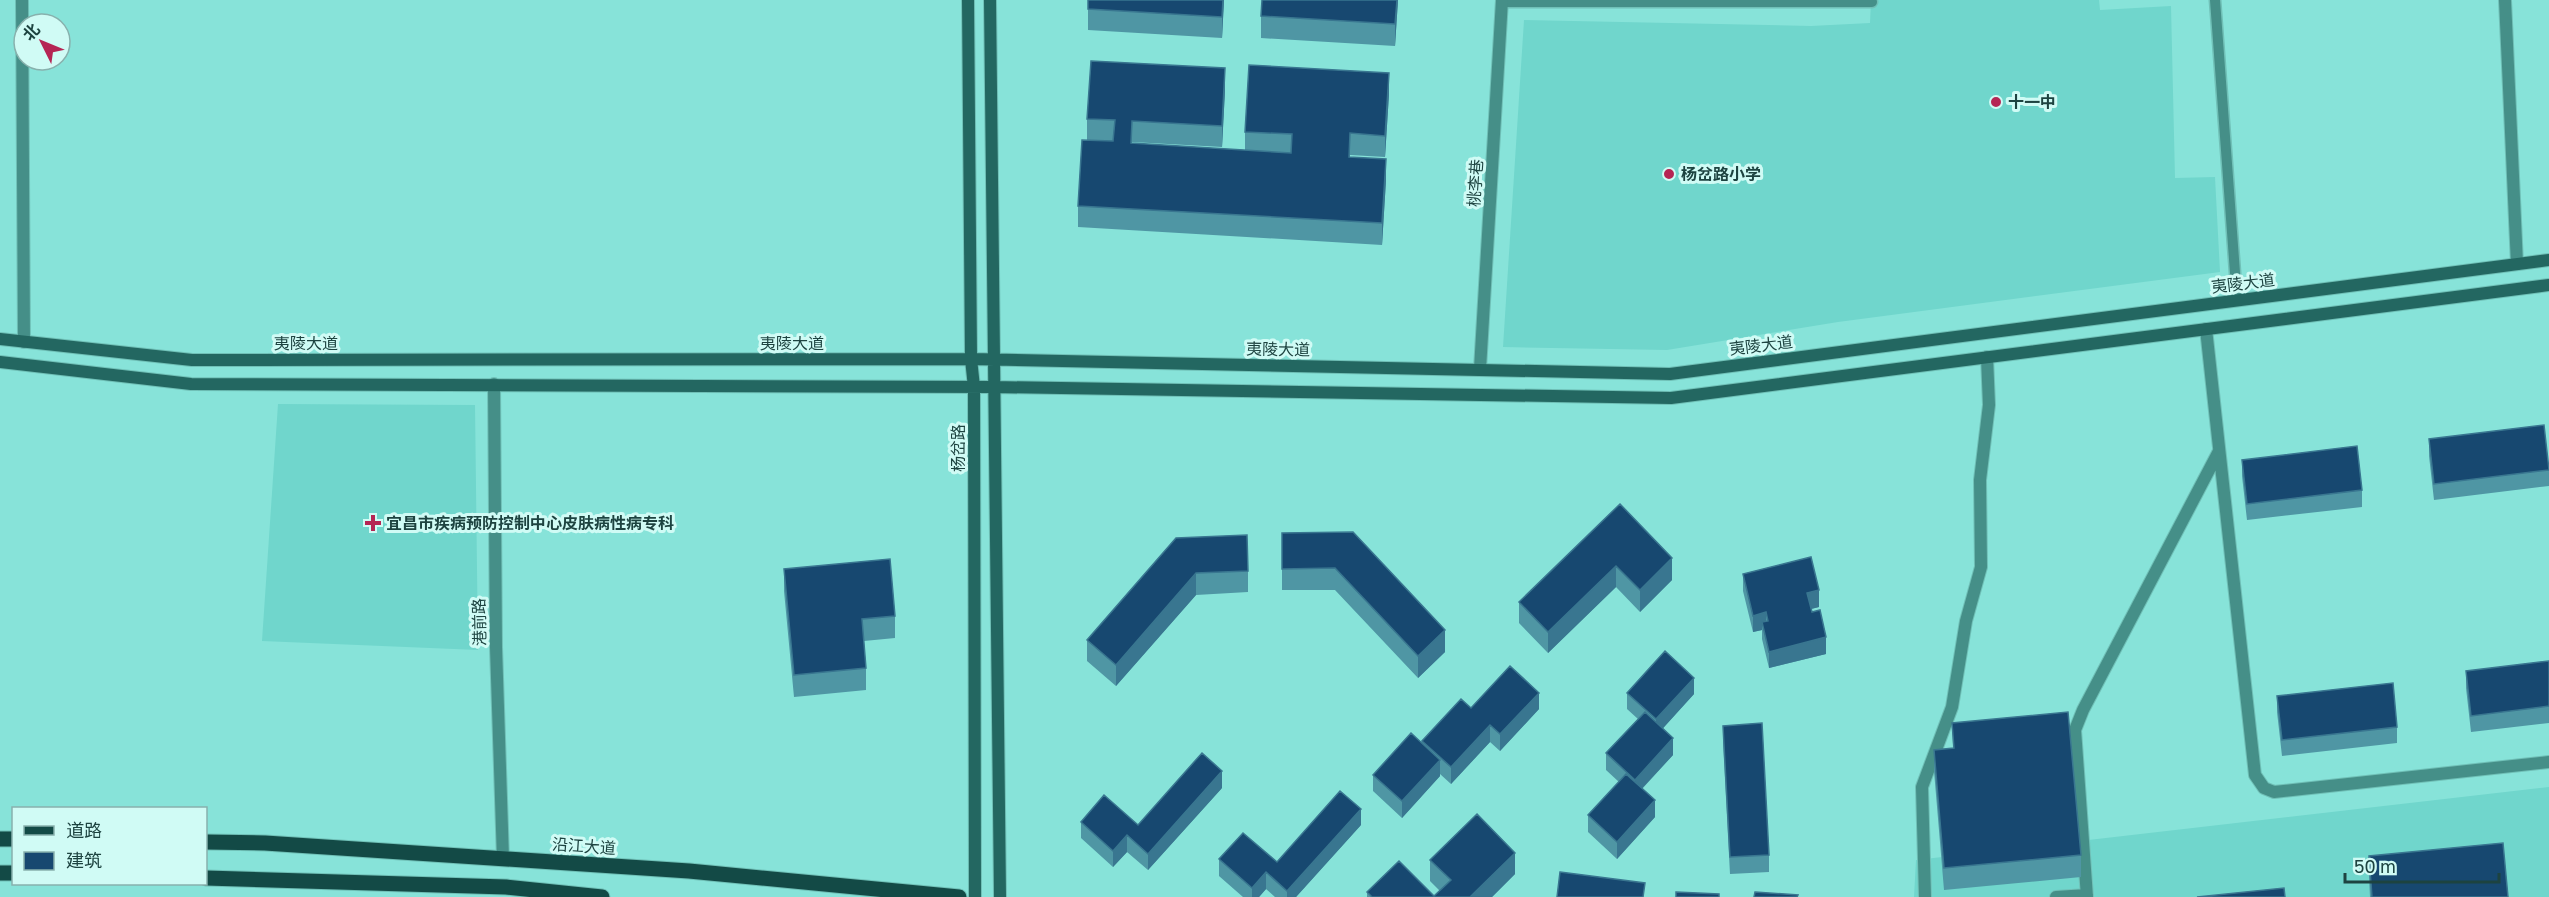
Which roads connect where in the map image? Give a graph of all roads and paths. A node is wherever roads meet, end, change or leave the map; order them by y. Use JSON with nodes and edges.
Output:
{"nodes":[{"id":1,"x":22,"y":0,"type":"edge"},
{"id":2,"x":968,"y":0,"type":"edge"},
{"id":3,"x":990,"y":0,"type":"edge"},
{"id":4,"x":2215,"y":0,"type":"edge"},
{"id":5,"x":2505,"y":0,"type":"edge"},
{"id":6,"x":1502,"y":1,"type":"edge"},
{"id":7,"x":1872,"y":2,"type":"dead end"},
{"id":8,"x":2549,"y":260,"type":"edge"},
{"id":9,"x":2517,"y":264,"type":"junction"},
{"id":10,"x":2549,"y":285,"type":"edge"},
{"id":11,"x":2237,"y":300,"type":"junction"},
{"id":12,"x":2206,"y":329,"type":"junction"},
{"id":13,"x":0,"y":339,"type":"edge"},
{"id":14,"x":24,"y":342,"type":"junction"},
{"id":15,"x":1986,"y":357,"type":"junction"},
{"id":16,"x":971,"y":359,"type":"junction"},
{"id":17,"x":993,"y":361,"type":"junction"},
{"id":18,"x":0,"y":362,"type":"edge"},
{"id":19,"x":1480,"y":369,"type":"junction"},
{"id":20,"x":494,"y":384,"type":"junction"},
{"id":21,"x":974,"y":387,"type":"junction"},
{"id":22,"x":993,"y":387,"type":"junction"},
{"id":23,"x":2219,"y":450,"type":"junction"},
{"id":24,"x":2549,"y":762,"type":"edge"},
{"id":25,"x":207,"y":842,"type":"edge"},
{"id":26,"x":503,"y":859,"type":"junction"},
{"id":27,"x":207,"y":878,"type":"edge"},
{"id":28,"x":2087,"y":896,"type":"edge"},
{"id":29,"x":602,"y":897,"type":"edge"},
{"id":30,"x":958,"y":897,"type":"edge"},
{"id":31,"x":975,"y":897,"type":"edge"},
{"id":32,"x":1000,"y":897,"type":"edge"},
{"id":33,"x":1925,"y":897,"type":"edge"},
{"id":34,"x":2056,"y":897,"type":"edge"}],
"edges":[{"from":1,"to":14,"type":"street"},
{"from":2,"to":16,"type":"main road","name":"杨岔路"},
{"from":3,"to":17,"type":"main road"},
{"from":4,"to":11,"type":"lane"},
{"from":5,"to":9,"type":"street"},
{"from":6,"to":7,"type":"lane"},
{"from":6,"to":19,"type":"street","name":"桃李巷"},
{"from":8,"to":9,"type":"main road","name":"夷陵大道"},
{"from":9,"to":11,"type":"main road","name":"夷陵大道"},
{"from":10,"to":12,"type":"main road"},
{"from":11,"to":19,"type":"main road","name":"夷陵大道"},
{"from":12,"to":15,"type":"main road"},
{"from":12,"to":23,"type":"street"},
{"from":13,"to":14,"type":"main road","name":"夷陵大道"},
{"from":14,"to":16,"type":"main road","name":"夷陵大道"},
{"from":15,"to":22,"type":"main road"},
{"from":15,"to":33,"type":"street"},
{"from":16,"to":17,"type":"main road","name":"夷陵大道"},
{"from":16,"to":21,"type":"main road","name":"杨岔路"},
{"from":17,"to":19,"type":"main road","name":"夷陵大道"},
{"from":17,"to":22,"type":"main road"},
{"from":18,"to":20,"type":"main road"},
{"from":20,"to":21,"type":"main road"},
{"from":20,"to":26,"type":"street","name":"港前路"},
{"from":21,"to":22,"type":"main road"},
{"from":21,"to":31,"type":"main road","name":"杨岔路"},
{"from":22,"to":32,"type":"main road"},
{"from":23,"to":24,"type":"street"},
{"from":23,"to":28,"type":"street"},
{"from":25,"to":26,"type":"main road","name":"沿江大道"},
{"from":26,"to":30,"type":"main road","name":"沿江大道"},
{"from":27,"to":29,"type":"main road"},
{"from":28,"to":34,"type":"street"}]}
